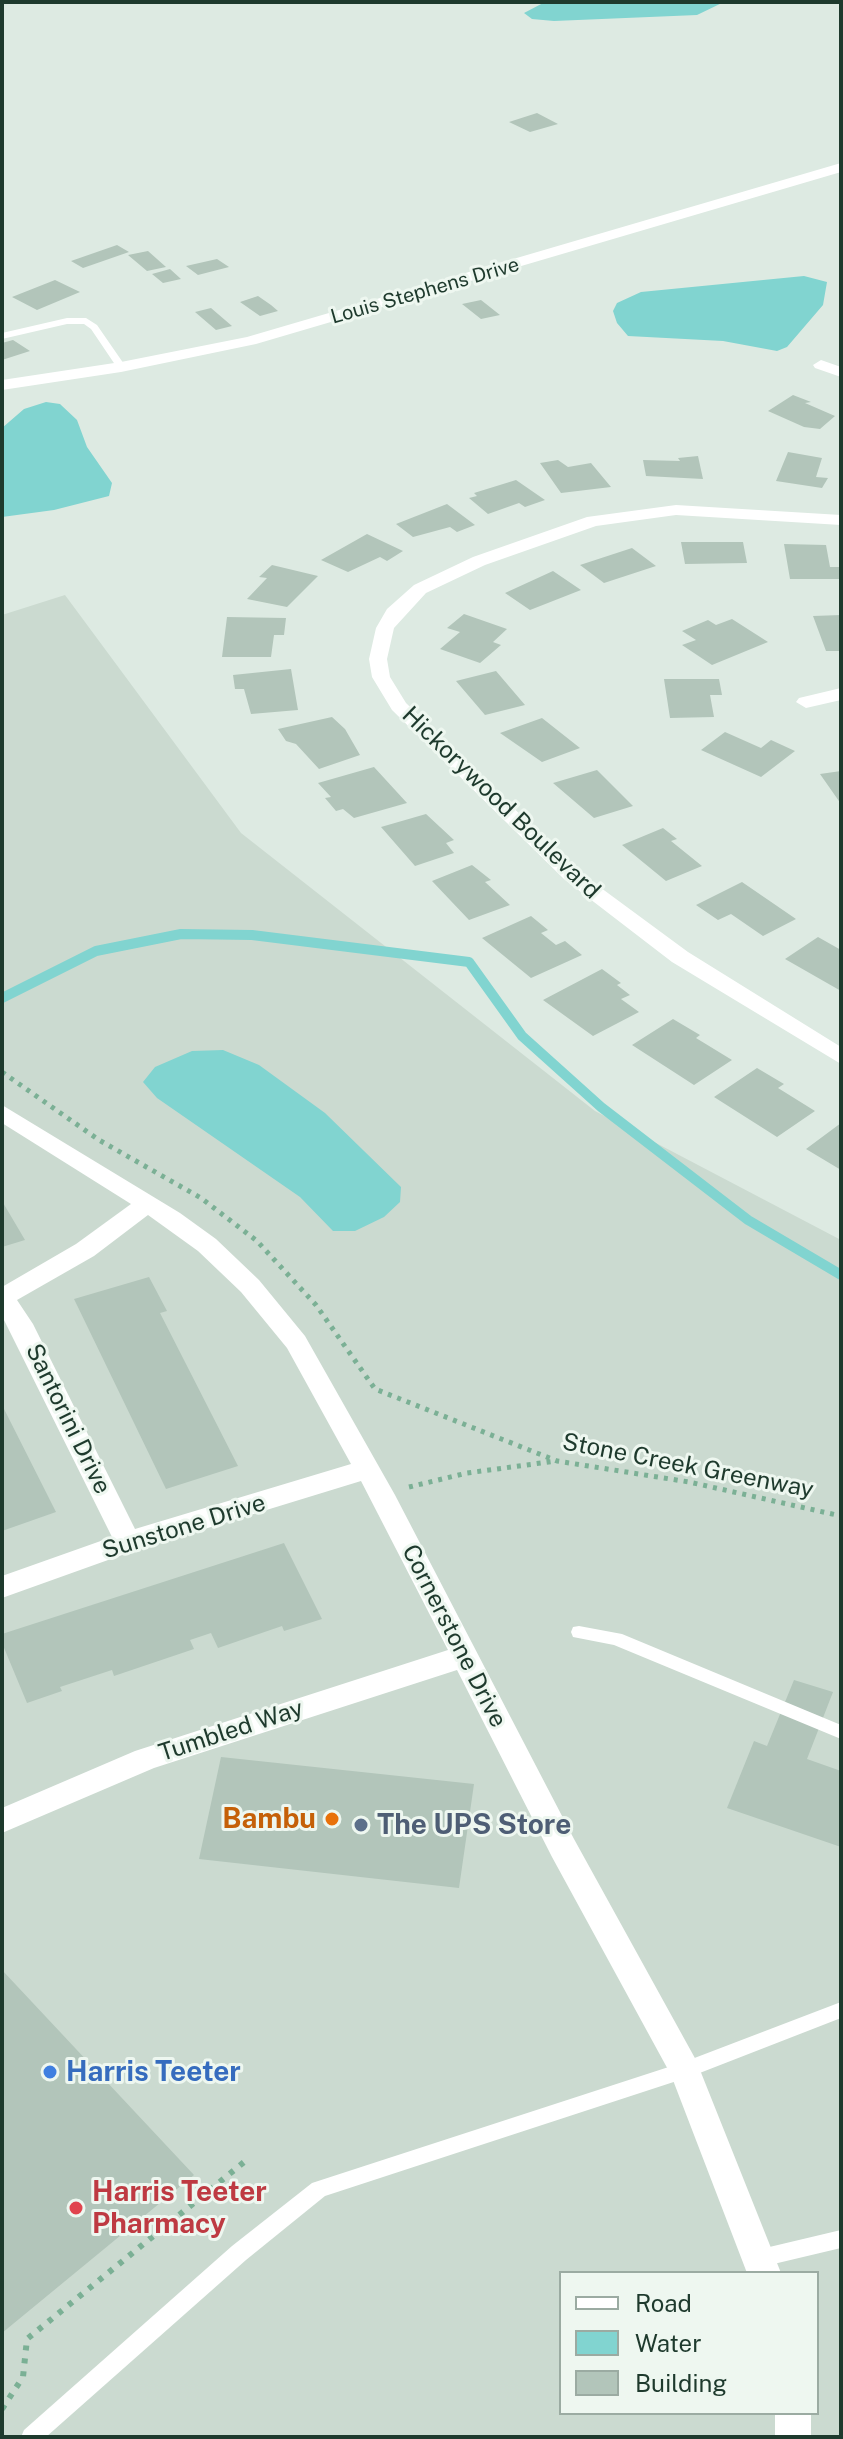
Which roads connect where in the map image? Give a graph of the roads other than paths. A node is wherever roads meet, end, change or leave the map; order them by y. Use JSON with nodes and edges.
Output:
{"nodes":[{"id":1,"x":841,"y":167,"type":"edge"},
{"id":2,"x":2,"y":336,"type":"edge"},
{"id":3,"x":821,"y":365,"type":"dead end"},
{"id":4,"x":121,"y":367,"type":"junction"},
{"id":5,"x":841,"y":372,"type":"edge"},
{"id":6,"x":2,"y":385,"type":"edge"},
{"id":7,"x":841,"y":520,"type":"edge"},
{"id":8,"x":841,"y":694,"type":"edge"},
{"id":9,"x":806,"y":702,"type":"dead end"},
{"id":10,"x":841,"y":1057,"type":"edge"},
{"id":11,"x":2,"y":1113,"type":"edge"},
{"id":12,"x":147,"y":1204,"type":"junction"},
{"id":13,"x":2,"y":1298,"type":"edge"},
{"id":14,"x":367,"y":1469,"type":"junction"},
{"id":15,"x":128,"y":1542,"type":"junction"},
{"id":16,"x":2,"y":1587,"type":"edge"},
{"id":17,"x":579,"y":1632,"type":"dead end"},
{"id":18,"x":465,"y":1656,"type":"junction"},
{"id":19,"x":841,"y":1732,"type":"edge"},
{"id":20,"x":2,"y":1821,"type":"edge"},
{"id":21,"x":841,"y":2010,"type":"edge"},
{"id":22,"x":685,"y":2070,"type":"junction"},
{"id":23,"x":841,"y":2239,"type":"edge"},
{"id":24,"x":763,"y":2265,"type":"edge"},
{"id":25,"x":793,"y":2415,"type":"edge"},
{"id":26,"x":31,"y":2437,"type":"edge"},
{"id":27,"x":793,"y":2437,"type":"edge"}],
"edges":[{"from":1,"to":4,"type":"street","name":"Louis Stephens Drive"},
{"from":2,"to":4,"type":"lane"},
{"from":3,"to":5,"type":"street"},
{"from":4,"to":6,"type":"street","name":"Louis Stephens Drive"},
{"from":7,"to":10,"type":"street","name":"Hickorywood Boulevard"},
{"from":8,"to":9,"type":"street"},
{"from":11,"to":12,"type":"street","name":"Cornerstone Drive"},
{"from":12,"to":13,"type":"street"},
{"from":12,"to":14,"type":"street","name":"Cornerstone Drive"},
{"from":13,"to":15,"type":"street","name":"Santorini Drive"},
{"from":14,"to":15,"type":"street","name":"Sunstone Drive"},
{"from":14,"to":18,"type":"street","name":"Cornerstone Drive"},
{"from":15,"to":16,"type":"street","name":"Sunstone Drive"},
{"from":17,"to":19,"type":"lane"},
{"from":18,"to":20,"type":"street","name":"Tumbled Way"},
{"from":18,"to":22,"type":"street","name":"Cornerstone Drive"},
{"from":21,"to":22,"type":"lane"},
{"from":22,"to":24,"type":"street","name":"Cornerstone Drive"},
{"from":22,"to":26,"type":"lane"},
{"from":23,"to":24,"type":"lane"},
{"from":25,"to":27,"type":"street"}]}
